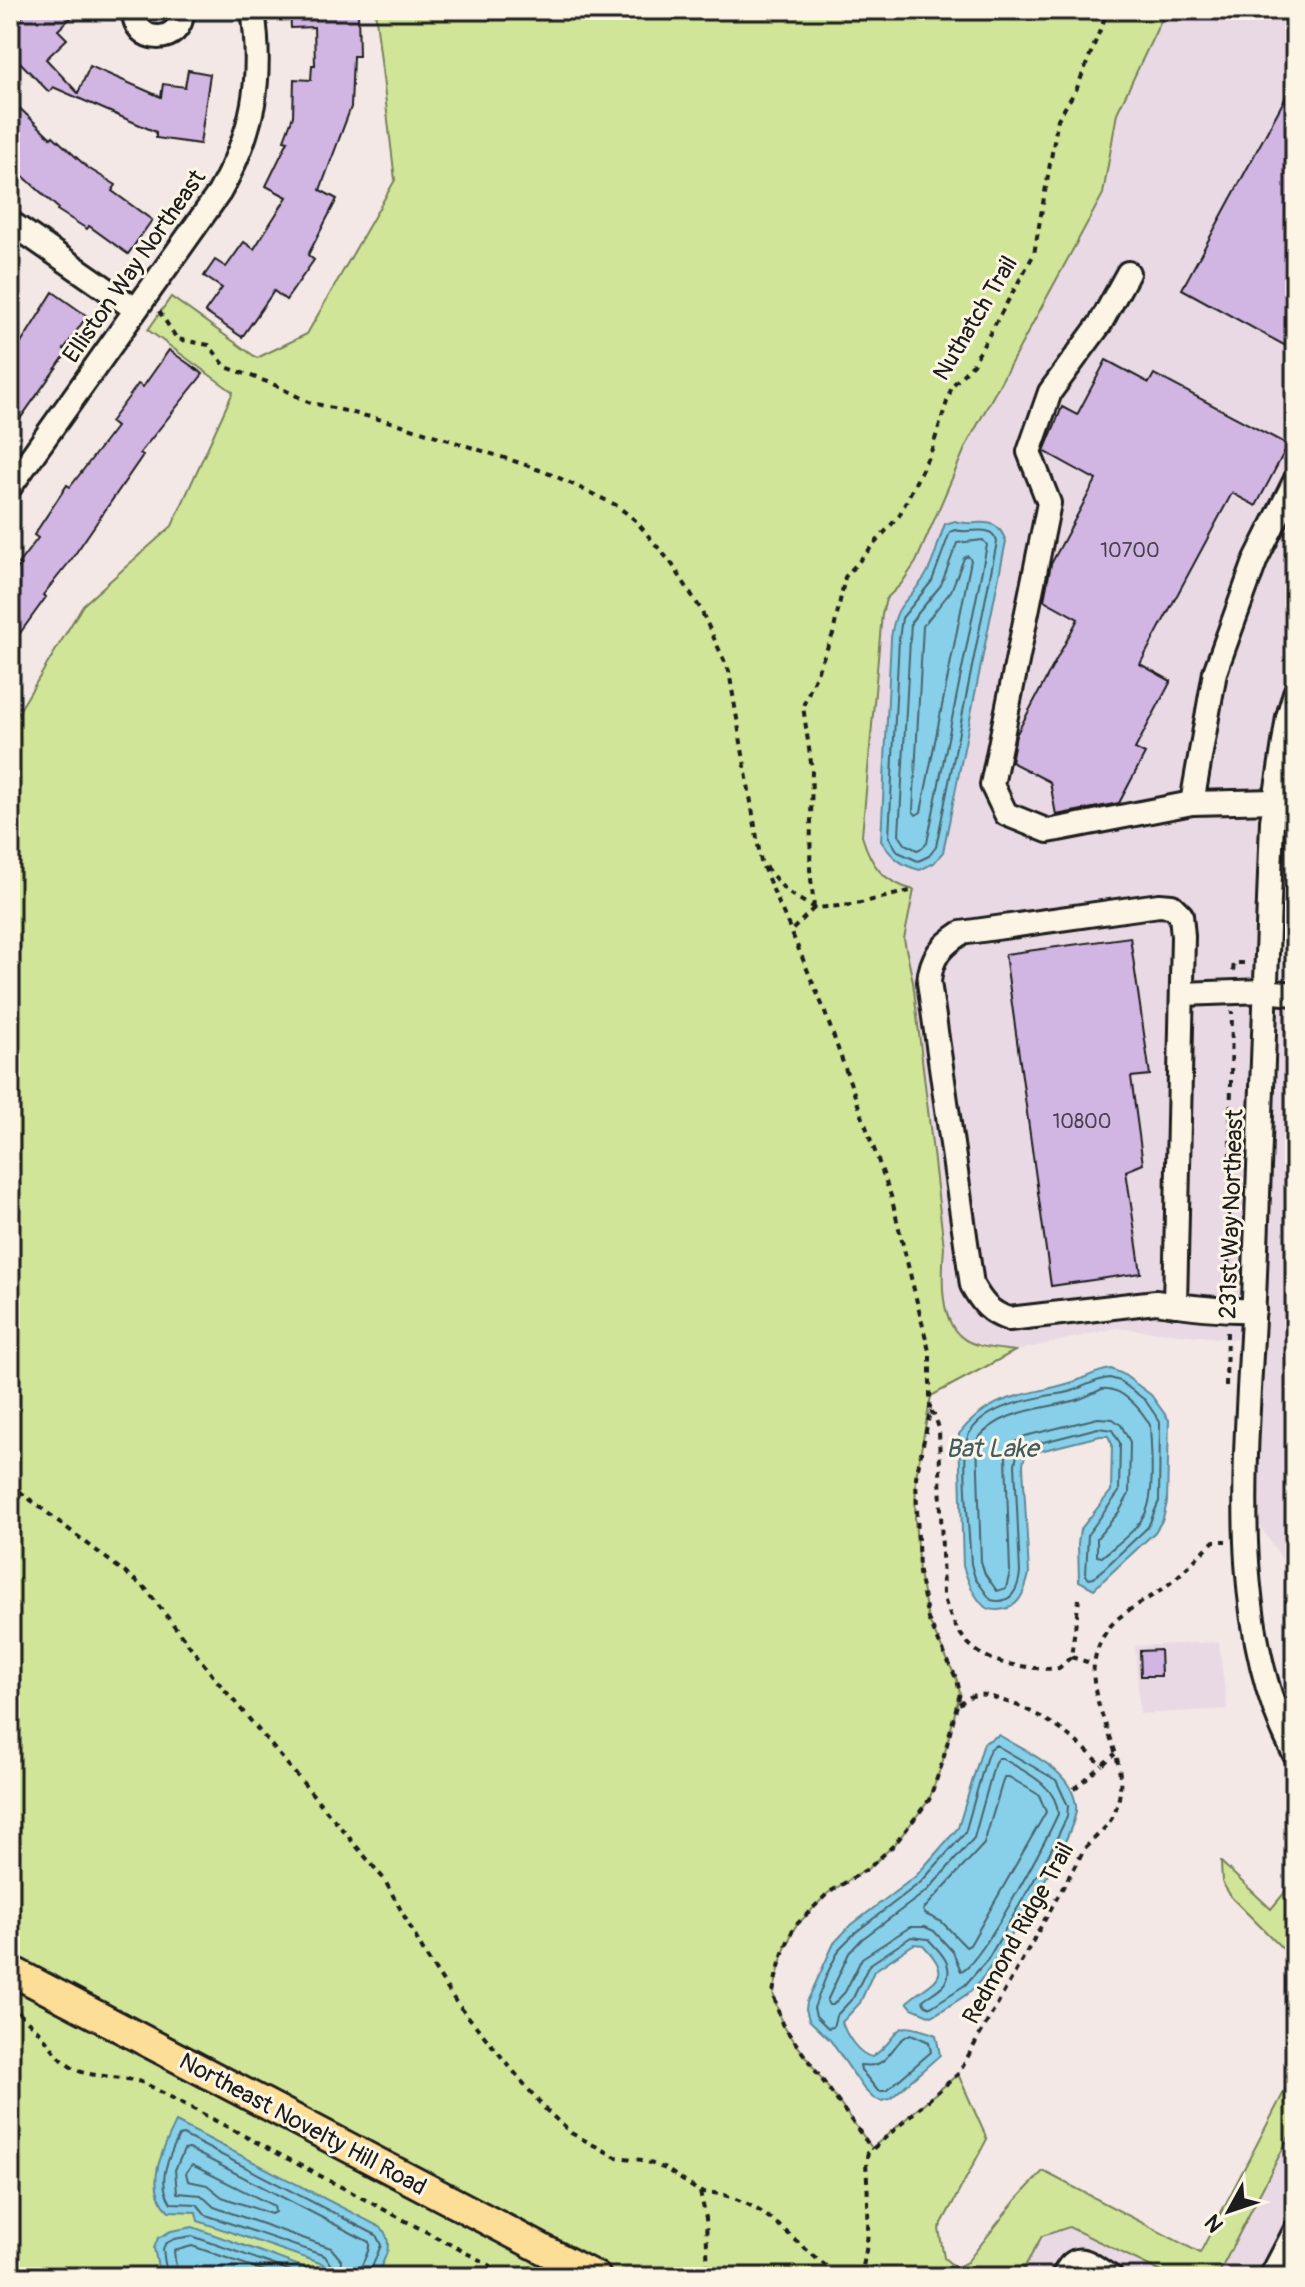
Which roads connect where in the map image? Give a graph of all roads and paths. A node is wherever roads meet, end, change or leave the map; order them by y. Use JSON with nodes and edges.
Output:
{"nodes":[{"id":1,"x":134,"y":10,"type":"edge"},
{"id":2,"x":182,"y":10,"type":"edge"},
{"id":3,"x":253,"y":10,"type":"edge"},
{"id":4,"x":1108,"y":10,"type":"edge"},
{"id":5,"x":10,"y":222,"type":"edge"},
{"id":6,"x":1128,"y":273,"type":"dead end"},
{"id":7,"x":135,"y":309,"type":"junction"},
{"id":8,"x":1295,"y":481,"type":"edge"},
{"id":9,"x":10,"y":487,"type":"edge"},
{"id":10,"x":1295,"y":693,"type":"edge"},
{"id":11,"x":1275,"y":801,"type":"junction"},
{"id":12,"x":1192,"y":803,"type":"junction"},
{"id":13,"x":761,"y":862,"type":"junction"},
{"id":14,"x":914,"y":890,"type":"dead end"},
{"id":15,"x":814,"y":908,"type":"junction"},
{"id":16,"x":791,"y":931,"type":"junction"},
{"id":17,"x":1234,"y":963,"type":"dead end"},
{"id":18,"x":1264,"y":991,"type":"junction"},
{"id":19,"x":1232,"y":992,"type":"junction"},
{"id":20,"x":1182,"y":994,"type":"junction"},
{"id":21,"x":1295,"y":994,"type":"edge"},
{"id":22,"x":1175,"y":1305,"type":"junction"},
{"id":23,"x":1227,"y":1310,"type":"junction"},
{"id":24,"x":1254,"y":1310,"type":"junction"},
{"id":25,"x":1226,"y":1389,"type":"dead end"},
{"id":26,"x":930,"y":1412,"type":"junction"},
{"id":27,"x":10,"y":1484,"type":"edge"},
{"id":28,"x":1224,"y":1529,"type":"dead end"},
{"id":29,"x":1079,"y":1599,"type":"dead end"},
{"id":30,"x":1071,"y":1657,"type":"junction"},
{"id":31,"x":1094,"y":1664,"type":"junction"},
{"id":32,"x":957,"y":1706,"type":"junction"},
{"id":33,"x":1115,"y":1754,"type":"junction"},
{"id":34,"x":1295,"y":1755,"type":"edge"},
{"id":35,"x":1102,"y":1765,"type":"junction"},
{"id":36,"x":1074,"y":1789,"type":"dead end"},
{"id":37,"x":10,"y":1970,"type":"edge"},
{"id":38,"x":10,"y":2004,"type":"edge"},
{"id":39,"x":872,"y":2149,"type":"junction"},
{"id":40,"x":700,"y":2192,"type":"junction"},
{"id":41,"x":1295,"y":2231,"type":"edge"},
{"id":42,"x":859,"y":2276,"type":"edge"},
{"id":43,"x":512,"y":2277,"type":"edge"},
{"id":44,"x":596,"y":2277,"type":"edge"},
{"id":45,"x":708,"y":2277,"type":"edge"},
{"id":46,"x":842,"y":2277,"type":"edge"},
{"id":47,"x":1063,"y":2277,"type":"edge"},
{"id":48,"x":1111,"y":2277,"type":"edge"},
{"id":49,"x":1271,"y":2277,"type":"edge"}],
"edges":[{"from":1,"to":2,"type":"street"},
{"from":3,"to":7,"type":"street","name":"Elliston Way Northeast"},
{"from":4,"to":15,"type":"path","name":"Nuthatch Trail"},
{"from":5,"to":7,"type":"street"},
{"from":6,"to":12,"type":"street"},
{"from":7,"to":9,"type":"street","name":"Elliston Way Northeast"},
{"from":7,"to":13,"type":"path"},
{"from":8,"to":12,"type":"street"},
{"from":10,"to":11,"type":"street","name":"231st Way Northeast"},
{"from":11,"to":12,"type":"street"},
{"from":11,"to":18,"type":"street","name":"231st Way Northeast"},
{"from":13,"to":15,"type":"path"},
{"from":13,"to":16,"type":"path"},
{"from":14,"to":15,"type":"path"},
{"from":15,"to":16,"type":"path"},
{"from":16,"to":26,"type":"path"},
{"from":17,"to":19,"type":"path"},
{"from":18,"to":19,"type":"street"},
{"from":18,"to":21,"type":"street"},
{"from":18,"to":24,"type":"street","name":"231st Way Northeast"},
{"from":19,"to":20,"type":"street"},
{"from":19,"to":23,"type":"path"},
{"from":20,"to":22,"type":"street"},
{"from":20,"to":22,"type":"street"},
{"from":22,"to":23,"type":"street"},
{"from":23,"to":24,"type":"street"},
{"from":23,"to":25,"type":"path"},
{"from":24,"to":34,"type":"street","name":"231st Way Northeast"},
{"from":26,"to":30,"type":"path"},
{"from":26,"to":32,"type":"path"},
{"from":27,"to":40,"type":"path"},
{"from":28,"to":31,"type":"path","name":"Redmond Ridge Trail"},
{"from":29,"to":30,"type":"path"},
{"from":30,"to":31,"type":"path"},
{"from":31,"to":33,"type":"path","name":"Redmond Ridge Trail"},
{"from":32,"to":35,"type":"path"},
{"from":32,"to":39,"type":"path"},
{"from":33,"to":35,"type":"path"},
{"from":33,"to":39,"type":"path","name":"Redmond Ridge Trail"},
{"from":35,"to":36,"type":"path"},
{"from":37,"to":44,"type":"main road","name":"Northeast Novelty Hill Road"},
{"from":38,"to":43,"type":"path"},
{"from":39,"to":42,"type":"path"},
{"from":40,"to":45,"type":"path"},
{"from":40,"to":46,"type":"path"},
{"from":41,"to":49,"type":"street"},
{"from":47,"to":48,"type":"street"}]}
